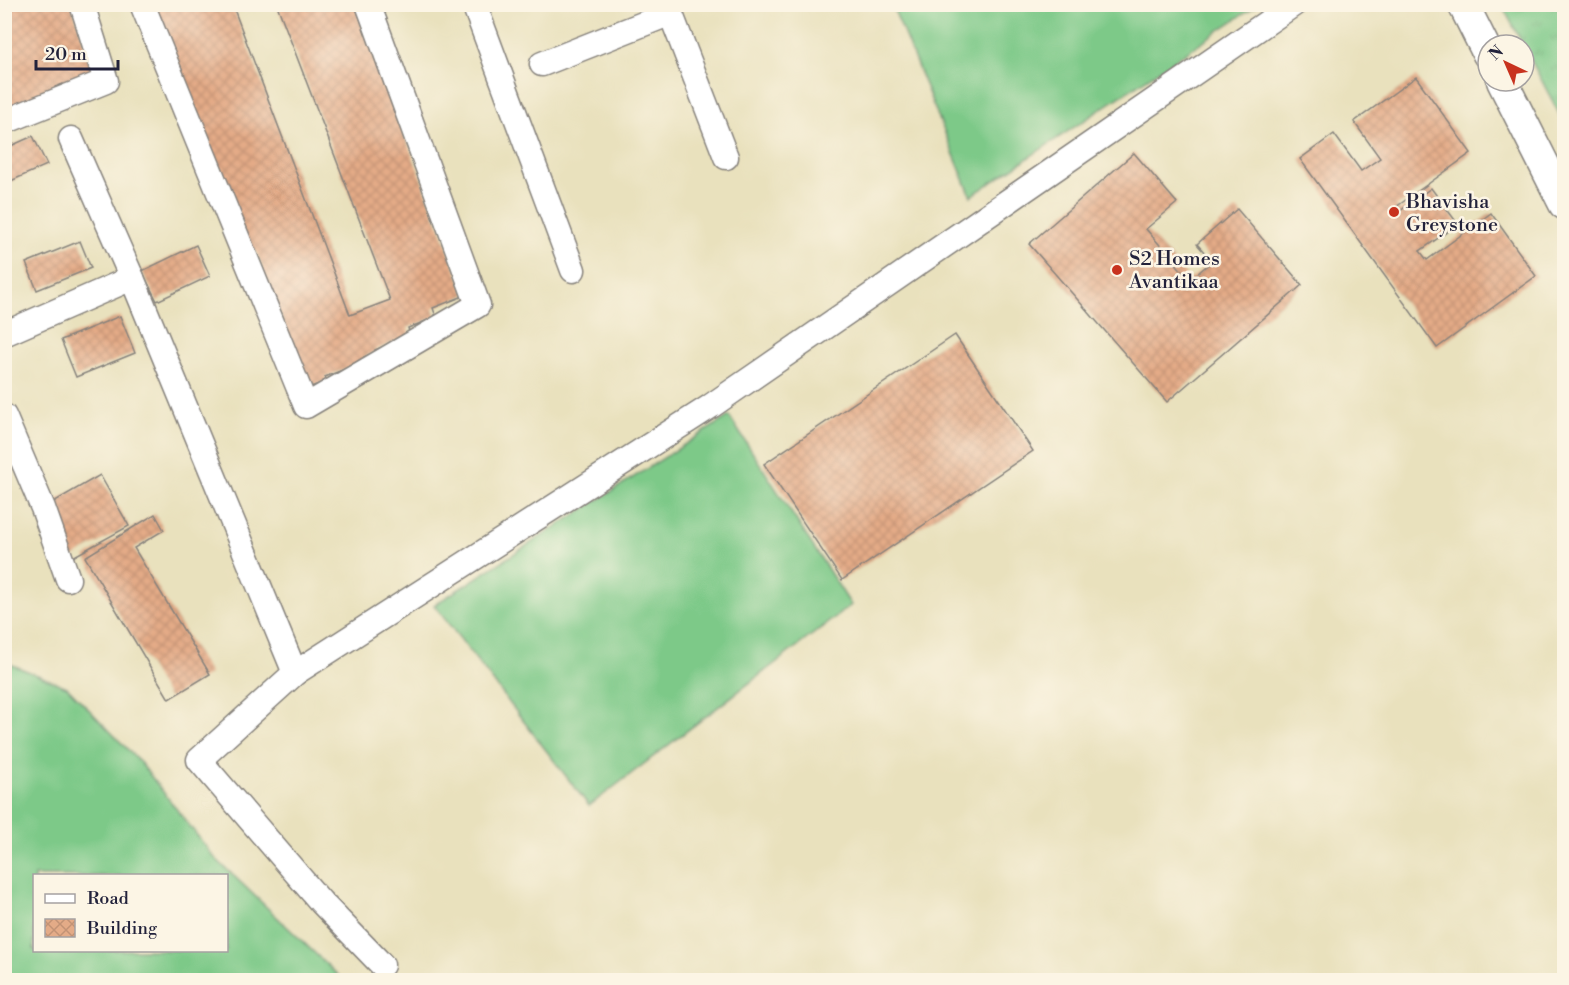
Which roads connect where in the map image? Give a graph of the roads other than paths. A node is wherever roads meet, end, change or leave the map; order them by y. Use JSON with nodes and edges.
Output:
{"nodes":[{"id":1,"x":82,"y":4,"type":"edge"},
{"id":2,"x":142,"y":4,"type":"edge"},
{"id":3,"x":368,"y":4,"type":"edge"},
{"id":4,"x":474,"y":4,"type":"edge"},
{"id":5,"x":1294,"y":4,"type":"edge"},
{"id":6,"x":1463,"y":4,"type":"edge"},
{"id":7,"x":669,"y":9,"type":"edge"},
{"id":8,"x":1478,"y":33,"type":"edge"},
{"id":9,"x":542,"y":64,"type":"dead end"},
{"id":10,"x":1508,"y":93,"type":"edge"},
{"id":11,"x":4,"y":122,"type":"edge"},
{"id":12,"x":70,"y":139,"type":"dead end"},
{"id":13,"x":726,"y":157,"type":"dead end"},
{"id":14,"x":1564,"y":204,"type":"edge"},
{"id":15,"x":573,"y":270,"type":"dead end"},
{"id":16,"x":132,"y":278,"type":"junction"},
{"id":17,"x":4,"y":334,"type":"edge"},
{"id":18,"x":4,"y":416,"type":"edge"},
{"id":19,"x":68,"y":579,"type":"dead end"},
{"id":20,"x":295,"y":673,"type":"junction"},
{"id":21,"x":382,"y":965,"type":"dead end"}],
"edges":[{"from":1,"to":11,"type":"street"},
{"from":2,"to":3,"type":"street"},
{"from":4,"to":15,"type":"street"},
{"from":5,"to":20,"type":"street"},
{"from":6,"to":8,"type":"street"},
{"from":7,"to":9,"type":"street"},
{"from":7,"to":13,"type":"street"},
{"from":10,"to":14,"type":"street"},
{"from":12,"to":16,"type":"street"},
{"from":16,"to":17,"type":"street"},
{"from":16,"to":20,"type":"street"},
{"from":18,"to":19,"type":"street"},
{"from":20,"to":21,"type":"street"}]}
